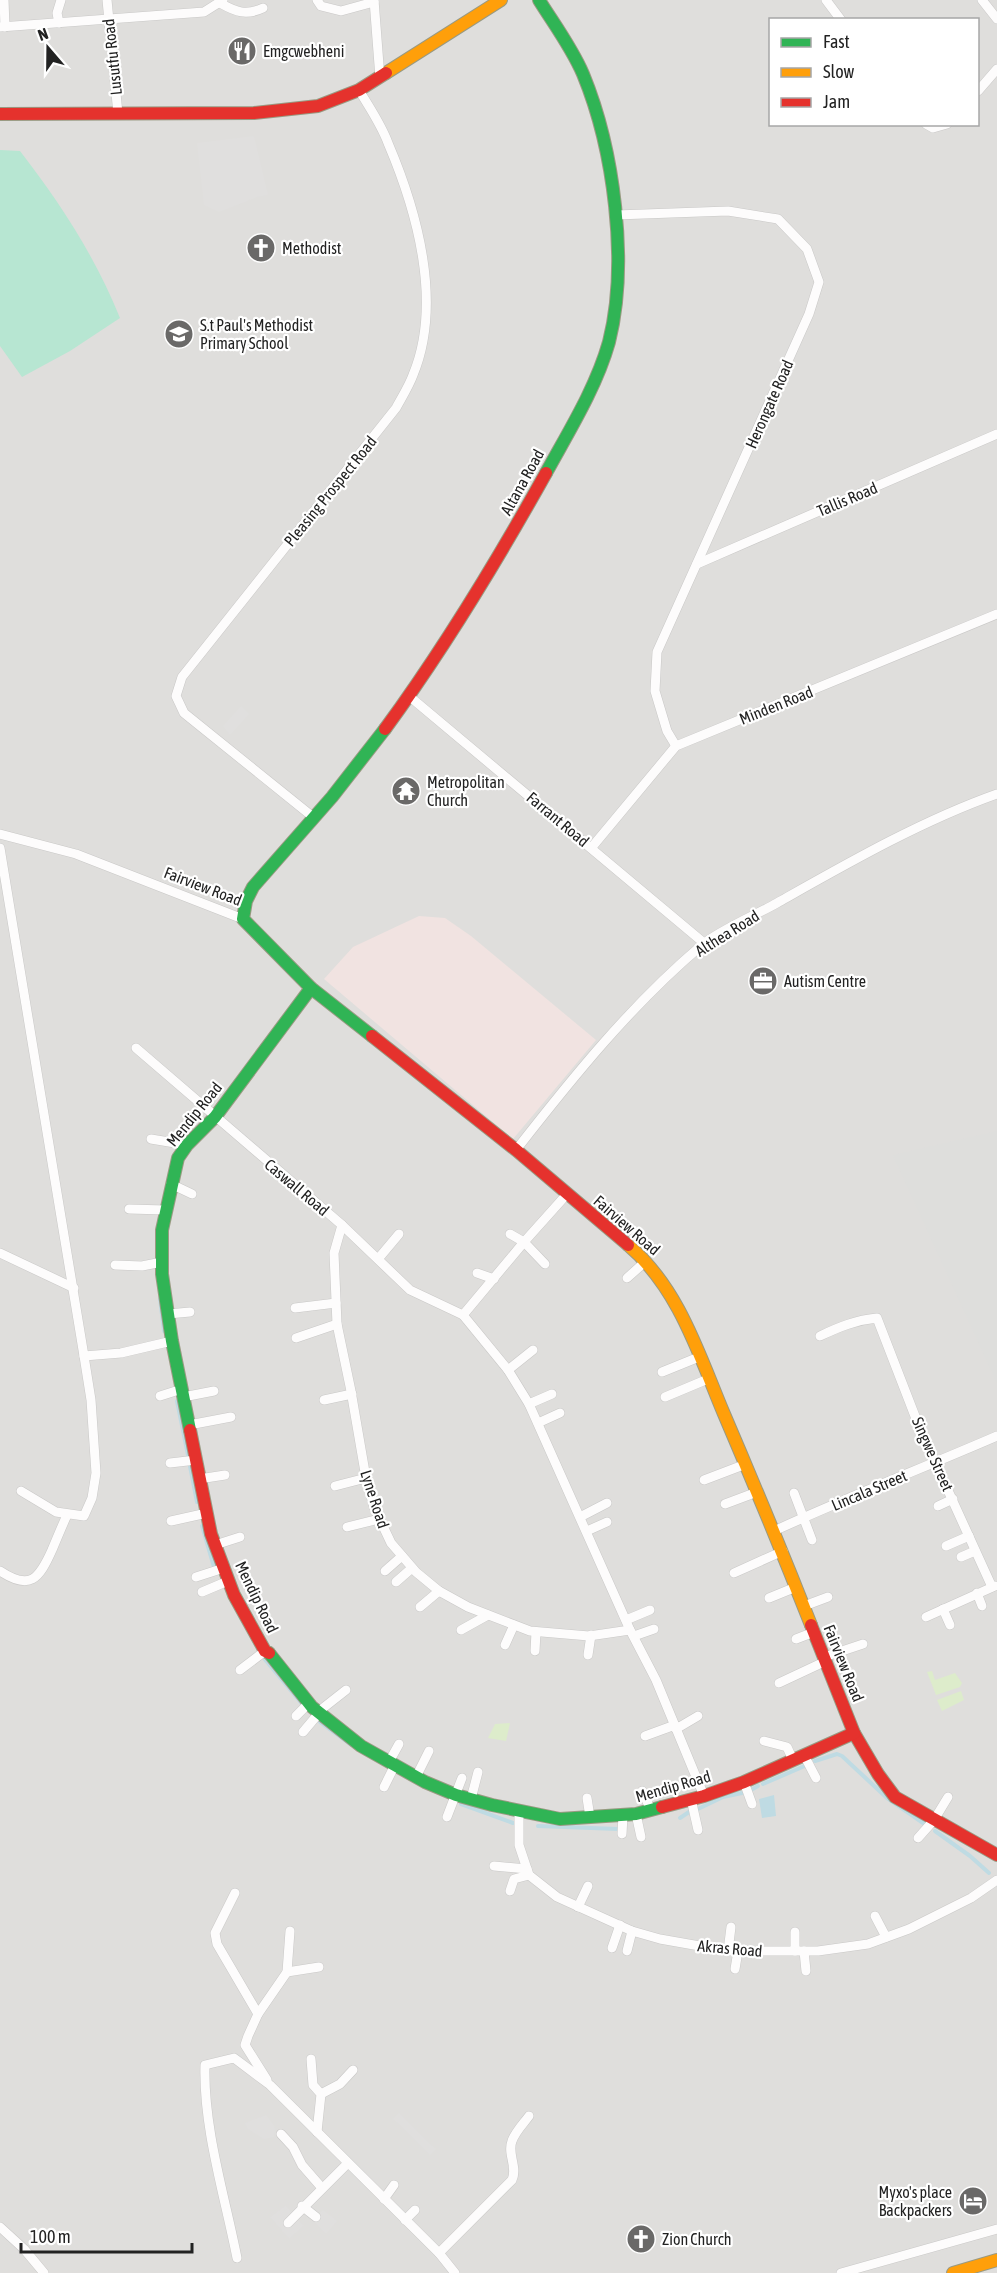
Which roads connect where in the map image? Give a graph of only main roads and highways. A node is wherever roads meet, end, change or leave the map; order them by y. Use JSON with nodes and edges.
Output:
{"nodes":[{"id":1,"x":501,"y":0,"type":"edge"},
{"id":2,"x":539,"y":0,"type":"edge"},
{"id":3,"x":0,"y":114,"type":"edge"},
{"id":4,"x":243,"y":919,"type":"joint"},
{"id":5,"x":311,"y":988,"type":"junction"},
{"id":6,"x":854,"y":1733,"type":"junction"},
{"id":7,"x":997,"y":1855,"type":"edge"},
{"id":8,"x":997,"y":2260,"type":"edge"},
{"id":9,"x":953,"y":2273,"type":"edge"}],
"edges":[{"from":1,"to":3,"type":"main road"},
{"from":2,"to":4,"type":"main road","name":"Altana Road"},
{"from":4,"to":5,"type":"main road","name":"Fairview Road"},
{"from":5,"to":6,"type":"main road","name":"Fairview Road"},
{"from":5,"to":6,"type":"main road","name":"Mendip Road"},
{"from":6,"to":7,"type":"main road","name":"Fairview Road"},
{"from":8,"to":9,"type":"main road"}]}
